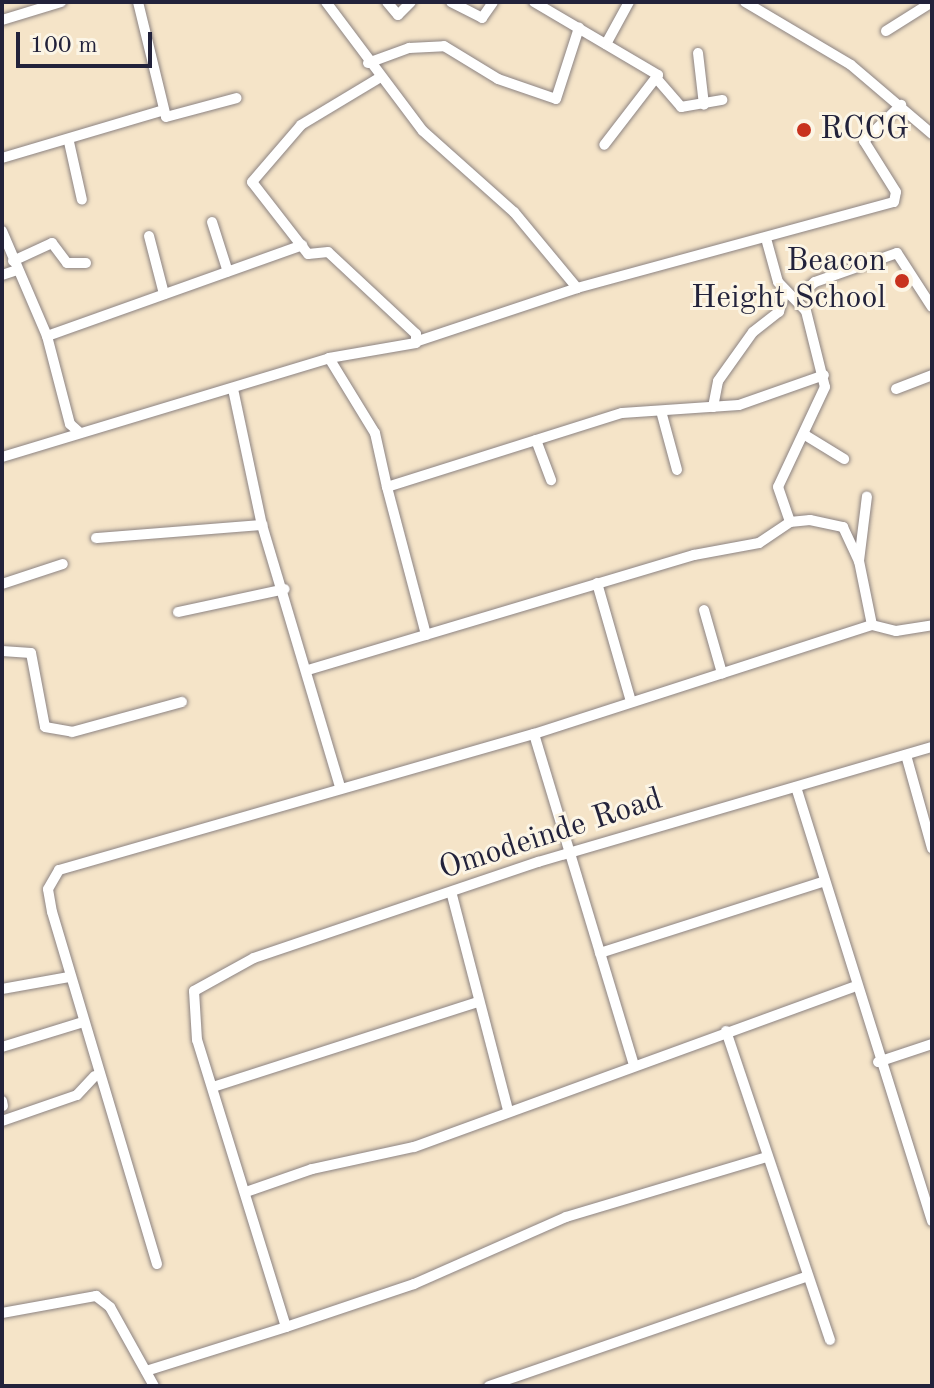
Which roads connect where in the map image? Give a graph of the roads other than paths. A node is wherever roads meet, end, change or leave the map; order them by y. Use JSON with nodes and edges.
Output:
{"nodes":[{"id":1,"x":61,"y":2,"type":"edge"},
{"id":2,"x":140,"y":2,"type":"edge"},
{"id":3,"x":326,"y":2,"type":"edge"},
{"id":4,"x":387,"y":2,"type":"edge"},
{"id":5,"x":411,"y":2,"type":"edge"},
{"id":6,"x":451,"y":2,"type":"edge"},
{"id":7,"x":493,"y":2,"type":"edge"},
{"id":8,"x":534,"y":2,"type":"edge"},
{"id":9,"x":629,"y":2,"type":"edge"},
{"id":10,"x":745,"y":2,"type":"edge"},
{"id":11,"x":932,"y":2,"type":"edge"},
{"id":12,"x":2,"y":20,"type":"edge"},
{"id":13,"x":579,"y":28,"type":"junction"},
{"id":14,"x":886,"y":31,"type":"dead end"},
{"id":15,"x":606,"y":44,"type":"junction"},
{"id":16,"x":698,"y":53,"type":"dead end"},
{"id":17,"x":368,"y":63,"type":"junction"},
{"id":18,"x":379,"y":78,"type":"junction"},
{"id":19,"x":657,"y":79,"type":"junction"},
{"id":20,"x":237,"y":98,"type":"dead end"},
{"id":21,"x":722,"y":100,"type":"dead end"},
{"id":22,"x":704,"y":105,"type":"junction"},
{"id":23,"x":901,"y":105,"type":"junction"},
{"id":24,"x":161,"y":111,"type":"junction"},
{"id":25,"x":932,"y":134,"type":"edge"},
{"id":26,"x":69,"y":142,"type":"junction"},
{"id":27,"x":604,"y":145,"type":"dead end"},
{"id":28,"x":2,"y":158,"type":"edge"},
{"id":29,"x":82,"y":200,"type":"dead end"},
{"id":30,"x":212,"y":222,"type":"dead end"},
{"id":31,"x":2,"y":231,"type":"edge"},
{"id":32,"x":149,"y":236,"type":"dead end"},
{"id":33,"x":767,"y":242,"type":"junction"},
{"id":34,"x":302,"y":245,"type":"junction"},
{"id":35,"x":86,"y":263,"type":"dead end"},
{"id":36,"x":15,"y":266,"type":"junction"},
{"id":37,"x":228,"y":272,"type":"junction"},
{"id":38,"x":2,"y":275,"type":"edge"},
{"id":39,"x":577,"y":288,"type":"junction"},
{"id":40,"x":784,"y":293,"type":"junction"},
{"id":41,"x":164,"y":294,"type":"junction"},
{"id":42,"x":797,"y":298,"type":"junction"},
{"id":43,"x":932,"y":307,"type":"edge"},
{"id":44,"x":47,"y":336,"type":"junction"},
{"id":45,"x":418,"y":341,"type":"junction"},
{"id":46,"x":329,"y":358,"type":"junction"},
{"id":47,"x":824,"y":375,"type":"junction"},
{"id":48,"x":932,"y":375,"type":"edge"},
{"id":49,"x":233,"y":389,"type":"junction"},
{"id":50,"x":896,"y":389,"type":"dead end"},
{"id":51,"x":713,"y":407,"type":"junction"},
{"id":52,"x":661,"y":411,"type":"junction"},
{"id":53,"x":79,"y":432,"type":"junction"},
{"id":54,"x":805,"y":435,"type":"junction"},
{"id":55,"x":536,"y":440,"type":"junction"},
{"id":56,"x":2,"y":457,"type":"edge"},
{"id":57,"x":844,"y":459,"type":"dead end"},
{"id":58,"x":677,"y":470,"type":"dead end"},
{"id":59,"x":551,"y":480,"type":"dead end"},
{"id":60,"x":387,"y":487,"type":"junction"},
{"id":61,"x":867,"y":496,"type":"dead end"},
{"id":62,"x":790,"y":522,"type":"junction"},
{"id":63,"x":262,"y":525,"type":"junction"},
{"id":64,"x":96,"y":538,"type":"dead end"},
{"id":65,"x":859,"y":561,"type":"junction"},
{"id":66,"x":63,"y":564,"type":"dead end"},
{"id":67,"x":597,"y":583,"type":"junction"},
{"id":68,"x":2,"y":584,"type":"edge"},
{"id":69,"x":285,"y":589,"type":"junction"},
{"id":70,"x":704,"y":610,"type":"dead end"},
{"id":71,"x":178,"y":612,"type":"dead end"},
{"id":72,"x":872,"y":625,"type":"junction"},
{"id":73,"x":932,"y":625,"type":"edge"},
{"id":74,"x":426,"y":635,"type":"junction"},
{"id":75,"x":2,"y":651,"type":"edge"},
{"id":76,"x":308,"y":670,"type":"junction"},
{"id":77,"x":722,"y":673,"type":"junction"},
{"id":78,"x":630,"y":698,"type":"junction"},
{"id":79,"x":182,"y":702,"type":"dead end"},
{"id":80,"x":534,"y":734,"type":"junction"},
{"id":81,"x":932,"y":747,"type":"edge"},
{"id":82,"x":906,"y":755,"type":"junction"},
{"id":83,"x":340,"y":786,"type":"junction"},
{"id":84,"x":796,"y":787,"type":"junction"},
{"id":85,"x":932,"y":848,"type":"edge"},
{"id":86,"x":569,"y":853,"type":"junction"},
{"id":87,"x":823,"y":882,"type":"junction"},
{"id":88,"x":452,"y":895,"type":"junction"},
{"id":89,"x":600,"y":953,"type":"junction"},
{"id":90,"x":69,"y":977,"type":"junction"},
{"id":91,"x":853,"y":987,"type":"junction"},
{"id":92,"x":2,"y":989,"type":"edge"},
{"id":93,"x":478,"y":1002,"type":"junction"},
{"id":94,"x":80,"y":1023,"type":"junction"},
{"id":95,"x":726,"y":1031,"type":"junction"},
{"id":96,"x":932,"y":1044,"type":"edge"},
{"id":97,"x":2,"y":1047,"type":"edge"},
{"id":98,"x":633,"y":1062,"type":"junction"},
{"id":99,"x":878,"y":1062,"type":"junction"},
{"id":100,"x":95,"y":1076,"type":"junction"},
{"id":101,"x":213,"y":1087,"type":"junction"},
{"id":102,"x":508,"y":1110,"type":"junction"},
{"id":103,"x":2,"y":1121,"type":"edge"},
{"id":104,"x":767,"y":1157,"type":"junction"},
{"id":105,"x":246,"y":1192,"type":"junction"},
{"id":106,"x":932,"y":1221,"type":"edge"},
{"id":107,"x":157,"y":1264,"type":"dead end"},
{"id":108,"x":806,"y":1277,"type":"junction"},
{"id":109,"x":2,"y":1313,"type":"edge"},
{"id":110,"x":286,"y":1327,"type":"junction"},
{"id":111,"x":830,"y":1340,"type":"dead end"},
{"id":112,"x":146,"y":1371,"type":"junction"},
{"id":113,"x":154,"y":1386,"type":"edge"},
{"id":114,"x":489,"y":1386,"type":"edge"}],
"edges":[{"from":1,"to":12,"type":"street"},
{"from":2,"to":24,"type":"street"},
{"from":3,"to":17,"type":"street"},
{"from":4,"to":5,"type":"street"},
{"from":6,"to":7,"type":"street"},
{"from":8,"to":13,"type":"street"},
{"from":9,"to":15,"type":"street"},
{"from":10,"to":23,"type":"street"},
{"from":11,"to":14,"type":"street"},
{"from":13,"to":15,"type":"street"},
{"from":13,"to":17,"type":"street"},
{"from":15,"to":19,"type":"street"},
{"from":16,"to":22,"type":"street"},
{"from":17,"to":18,"type":"street"},
{"from":18,"to":34,"type":"street"},
{"from":18,"to":39,"type":"street"},
{"from":19,"to":22,"type":"street"},
{"from":19,"to":27,"type":"street"},
{"from":20,"to":24,"type":"street"},
{"from":21,"to":22,"type":"street"},
{"from":23,"to":25,"type":"street"},
{"from":23,"to":33,"type":"street"},
{"from":24,"to":26,"type":"street"},
{"from":26,"to":28,"type":"street"},
{"from":26,"to":29,"type":"street"},
{"from":30,"to":37,"type":"street"},
{"from":31,"to":36,"type":"street"},
{"from":32,"to":41,"type":"street"},
{"from":33,"to":39,"type":"street"},
{"from":33,"to":40,"type":"street"},
{"from":34,"to":37,"type":"street"},
{"from":34,"to":45,"type":"street"},
{"from":35,"to":36,"type":"street"},
{"from":36,"to":38,"type":"street"},
{"from":36,"to":44,"type":"street"},
{"from":37,"to":41,"type":"street"},
{"from":39,"to":45,"type":"street"},
{"from":40,"to":42,"type":"street"},
{"from":40,"to":51,"type":"street"},
{"from":41,"to":44,"type":"street"},
{"from":42,"to":43,"type":"street"},
{"from":42,"to":47,"type":"street"},
{"from":44,"to":53,"type":"street"},
{"from":45,"to":46,"type":"street"},
{"from":46,"to":49,"type":"street"},
{"from":46,"to":60,"type":"street"},
{"from":47,"to":51,"type":"street"},
{"from":47,"to":54,"type":"street"},
{"from":48,"to":50,"type":"street"},
{"from":49,"to":53,"type":"street"},
{"from":49,"to":63,"type":"street"},
{"from":51,"to":52,"type":"street"},
{"from":52,"to":55,"type":"street"},
{"from":52,"to":58,"type":"street"},
{"from":53,"to":56,"type":"street"},
{"from":54,"to":57,"type":"street"},
{"from":54,"to":62,"type":"street"},
{"from":55,"to":59,"type":"street"},
{"from":55,"to":60,"type":"street"},
{"from":60,"to":74,"type":"street"},
{"from":61,"to":65,"type":"street"},
{"from":62,"to":65,"type":"street"},
{"from":62,"to":67,"type":"street"},
{"from":63,"to":64,"type":"street"},
{"from":63,"to":69,"type":"street"},
{"from":65,"to":72,"type":"street"},
{"from":66,"to":68,"type":"street"},
{"from":67,"to":74,"type":"street"},
{"from":67,"to":78,"type":"street"},
{"from":69,"to":71,"type":"street"},
{"from":69,"to":76,"type":"street"},
{"from":70,"to":77,"type":"street"},
{"from":72,"to":73,"type":"street"},
{"from":72,"to":77,"type":"street"},
{"from":74,"to":76,"type":"street"},
{"from":75,"to":79,"type":"street"},
{"from":76,"to":83,"type":"street"},
{"from":77,"to":78,"type":"street"},
{"from":78,"to":80,"type":"street"},
{"from":80,"to":83,"type":"street"},
{"from":80,"to":86,"type":"street"},
{"from":81,"to":82,"type":"street","name":"Omodeinde Road"},
{"from":82,"to":84,"type":"street","name":"Omodeinde Road"},
{"from":82,"to":85,"type":"street"},
{"from":83,"to":90,"type":"street"},
{"from":84,"to":86,"type":"street","name":"Omodeinde Road"},
{"from":84,"to":87,"type":"street"},
{"from":86,"to":88,"type":"street","name":"Omodeinde Road"},
{"from":86,"to":89,"type":"street"},
{"from":87,"to":89,"type":"street"},
{"from":87,"to":91,"type":"street"},
{"from":88,"to":93,"type":"street"},
{"from":88,"to":101,"type":"street","name":"Omodeinde Road"},
{"from":89,"to":98,"type":"street"},
{"from":90,"to":92,"type":"street"},
{"from":90,"to":94,"type":"street"},
{"from":91,"to":95,"type":"street"},
{"from":91,"to":99,"type":"street"},
{"from":93,"to":101,"type":"street"},
{"from":93,"to":102,"type":"street"},
{"from":94,"to":97,"type":"street"},
{"from":94,"to":100,"type":"street"},
{"from":95,"to":98,"type":"street"},
{"from":95,"to":104,"type":"street"},
{"from":96,"to":99,"type":"street"},
{"from":98,"to":102,"type":"street"},
{"from":99,"to":106,"type":"street"},
{"from":100,"to":103,"type":"street"},
{"from":100,"to":107,"type":"street"},
{"from":101,"to":105,"type":"street"},
{"from":102,"to":105,"type":"street"},
{"from":104,"to":108,"type":"street"},
{"from":104,"to":110,"type":"street"},
{"from":105,"to":110,"type":"street"},
{"from":108,"to":111,"type":"street"},
{"from":108,"to":114,"type":"street"},
{"from":109,"to":112,"type":"street"},
{"from":110,"to":112,"type":"street"},
{"from":112,"to":113,"type":"street"}]}
